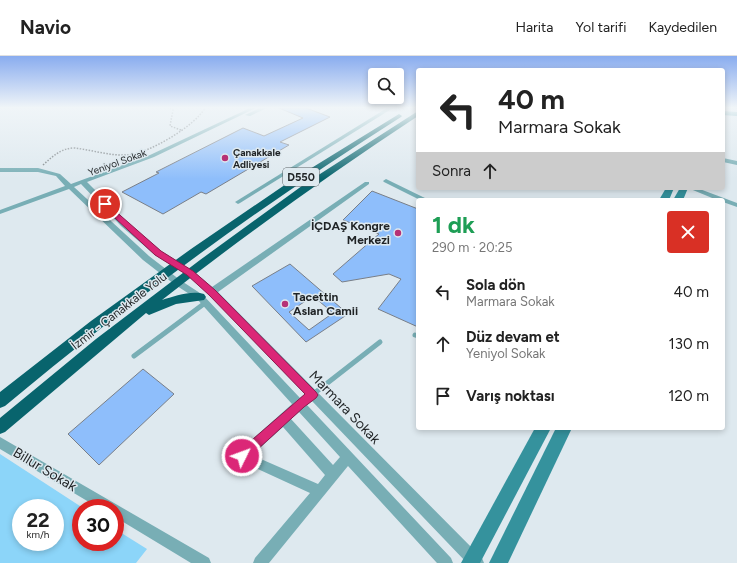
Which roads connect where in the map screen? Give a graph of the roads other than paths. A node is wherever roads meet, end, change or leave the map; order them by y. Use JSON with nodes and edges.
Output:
{"nodes":[{"id":1,"x":203,"y":132,"type":"edge"},
{"id":2,"x":214,"y":132,"type":"edge"},
{"id":3,"x":352,"y":132,"type":"edge"},
{"id":4,"x":373,"y":132,"type":"edge"},
{"id":5,"x":389,"y":132,"type":"edge"},
{"id":6,"x":725,"y":160,"type":"edge"},
{"id":7,"x":737,"y":163,"type":"edge"},
{"id":8,"x":0,"y":170,"type":"edge"},
{"id":9,"x":386,"y":181,"type":"dead end"},
{"id":10,"x":84,"y":183,"type":"junction"},
{"id":11,"x":367,"y":183,"type":"dead end"},
{"id":12,"x":69,"y":187,"type":"junction"},
{"id":13,"x":696,"y":190,"type":"edge"},
{"id":14,"x":421,"y":198,"type":"edge"},
{"id":15,"x":718,"y":198,"type":"edge"},
{"id":16,"x":725,"y":201,"type":"edge"},
{"id":17,"x":238,"y":202,"type":"dead end"},
{"id":18,"x":737,"y":205,"type":"edge"},
{"id":19,"x":0,"y":212,"type":"edge"},
{"id":20,"x":145,"y":242,"type":"junction"},
{"id":21,"x":134,"y":246,"type":"junction"},
{"id":22,"x":177,"y":264,"type":"junction"},
{"id":23,"x":164,"y":273,"type":"junction"},
{"id":24,"x":190,"y":273,"type":"junction"},
{"id":25,"x":177,"y":282,"type":"junction"},
{"id":26,"x":212,"y":292,"type":"junction"},
{"id":27,"x":202,"y":300,"type":"junction"},
{"id":28,"x":133,"y":316,"type":"junction"},
{"id":29,"x":380,"y":342,"type":"dead end"},
{"id":30,"x":134,"y":356,"type":"dead end"},
{"id":31,"x":312,"y":395,"type":"junction"},
{"id":32,"x":0,"y":401,"type":"edge"},
{"id":33,"x":300,"y":404,"type":"junction"},
{"id":34,"x":283,"y":419,"type":"junction"},
{"id":35,"x":0,"y":427,"type":"edge"},
{"id":36,"x":542,"y":430,"type":"edge"},
{"id":37,"x":563,"y":430,"type":"edge"},
{"id":38,"x":0,"y":443,"type":"edge"},
{"id":39,"x":347,"y":458,"type":"junction"},
{"id":40,"x":333,"y":474,"type":"junction"},
{"id":41,"x":320,"y":491,"type":"junction"},
{"id":42,"x":96,"y":499,"type":"edge"},
{"id":43,"x":124,"y":515,"type":"edge"},
{"id":44,"x":473,"y":562,"type":"edge"},
{"id":45,"x":204,"y":563,"type":"edge"},
{"id":46,"x":260,"y":563,"type":"edge"},
{"id":47,"x":446,"y":563,"type":"edge"},
{"id":48,"x":498,"y":563,"type":"edge"}],
"edges":[{"from":1,"to":10,"type":"street","name":"Yeniyol Sokak"},
{"from":2,"to":10,"type":"street","name":"Yeniyol Sokak"},
{"from":3,"to":17,"type":"street"},
{"from":4,"to":22,"type":"highway","name":"İzmir - Çanakkale Yolu","number":"D550"},
{"from":5,"to":24,"type":"highway","name":"İzmir - Çanakkale Yolu","number":"D550"},
{"from":6,"to":7,"type":"street"},
{"from":8,"to":12,"type":"street"},
{"from":9,"to":14,"type":"street"},
{"from":10,"to":12,"type":"street","name":"Yeniyol Sokak"},
{"from":10,"to":20,"type":"street","name":"Yeniyol Sokak"},
{"from":11,"to":26,"type":"street"},
{"from":12,"to":19,"type":"street","name":"Yeniyol Sokak"},
{"from":12,"to":21,"type":"street"},
{"from":13,"to":15,"type":"street"},
{"from":16,"to":18,"type":"street"},
{"from":20,"to":21,"type":"street"},
{"from":20,"to":22,"type":"street","name":"Yeniyol Sokak"},
{"from":21,"to":23,"type":"street"},
{"from":22,"to":23,"type":"highway","name":"İzmir - Çanakkale Yolu","number":"D550"},
{"from":22,"to":24,"type":"street","name":"Yeniyol Sokak"},
{"from":23,"to":25,"type":"street"},
{"from":23,"to":32,"type":"highway","name":"İzmir - Çanakkale Yolu","number":"D550"},
{"from":24,"to":25,"type":"highway","name":"İzmir - Çanakkale Yolu","number":"D550"},
{"from":24,"to":26,"type":"street","name":"Marmara Sokak"},
{"from":25,"to":27,"type":"street"},
{"from":25,"to":28,"type":"highway","name":"İzmir - Çanakkale Yolu","number":"D550"},
{"from":26,"to":31,"type":"street","name":"Marmara Sokak"},
{"from":27,"to":28,"type":"highway"},
{"from":27,"to":30,"type":"lane"},
{"from":27,"to":33,"type":"street"},
{"from":28,"to":35,"type":"highway","name":"İzmir - Çanakkale Yolu","number":"D550"},
{"from":29,"to":31,"type":"lane"},
{"from":31,"to":33,"type":"street"},
{"from":31,"to":44,"type":"street","name":"Marmara Sokak"},
{"from":33,"to":34,"type":"street"},
{"from":33,"to":39,"type":"street"},
{"from":34,"to":40,"type":"street"},
{"from":34,"to":41,"type":"street"},
{"from":36,"to":44,"type":"street"},
{"from":37,"to":48,"type":"street"},
{"from":38,"to":42,"type":"street","name":"Billur Sokak"},
{"from":39,"to":40,"type":"street"},
{"from":39,"to":47,"type":"street"},
{"from":40,"to":41,"type":"street"},
{"from":41,"to":46,"type":"street"},
{"from":43,"to":45,"type":"street"}]}
